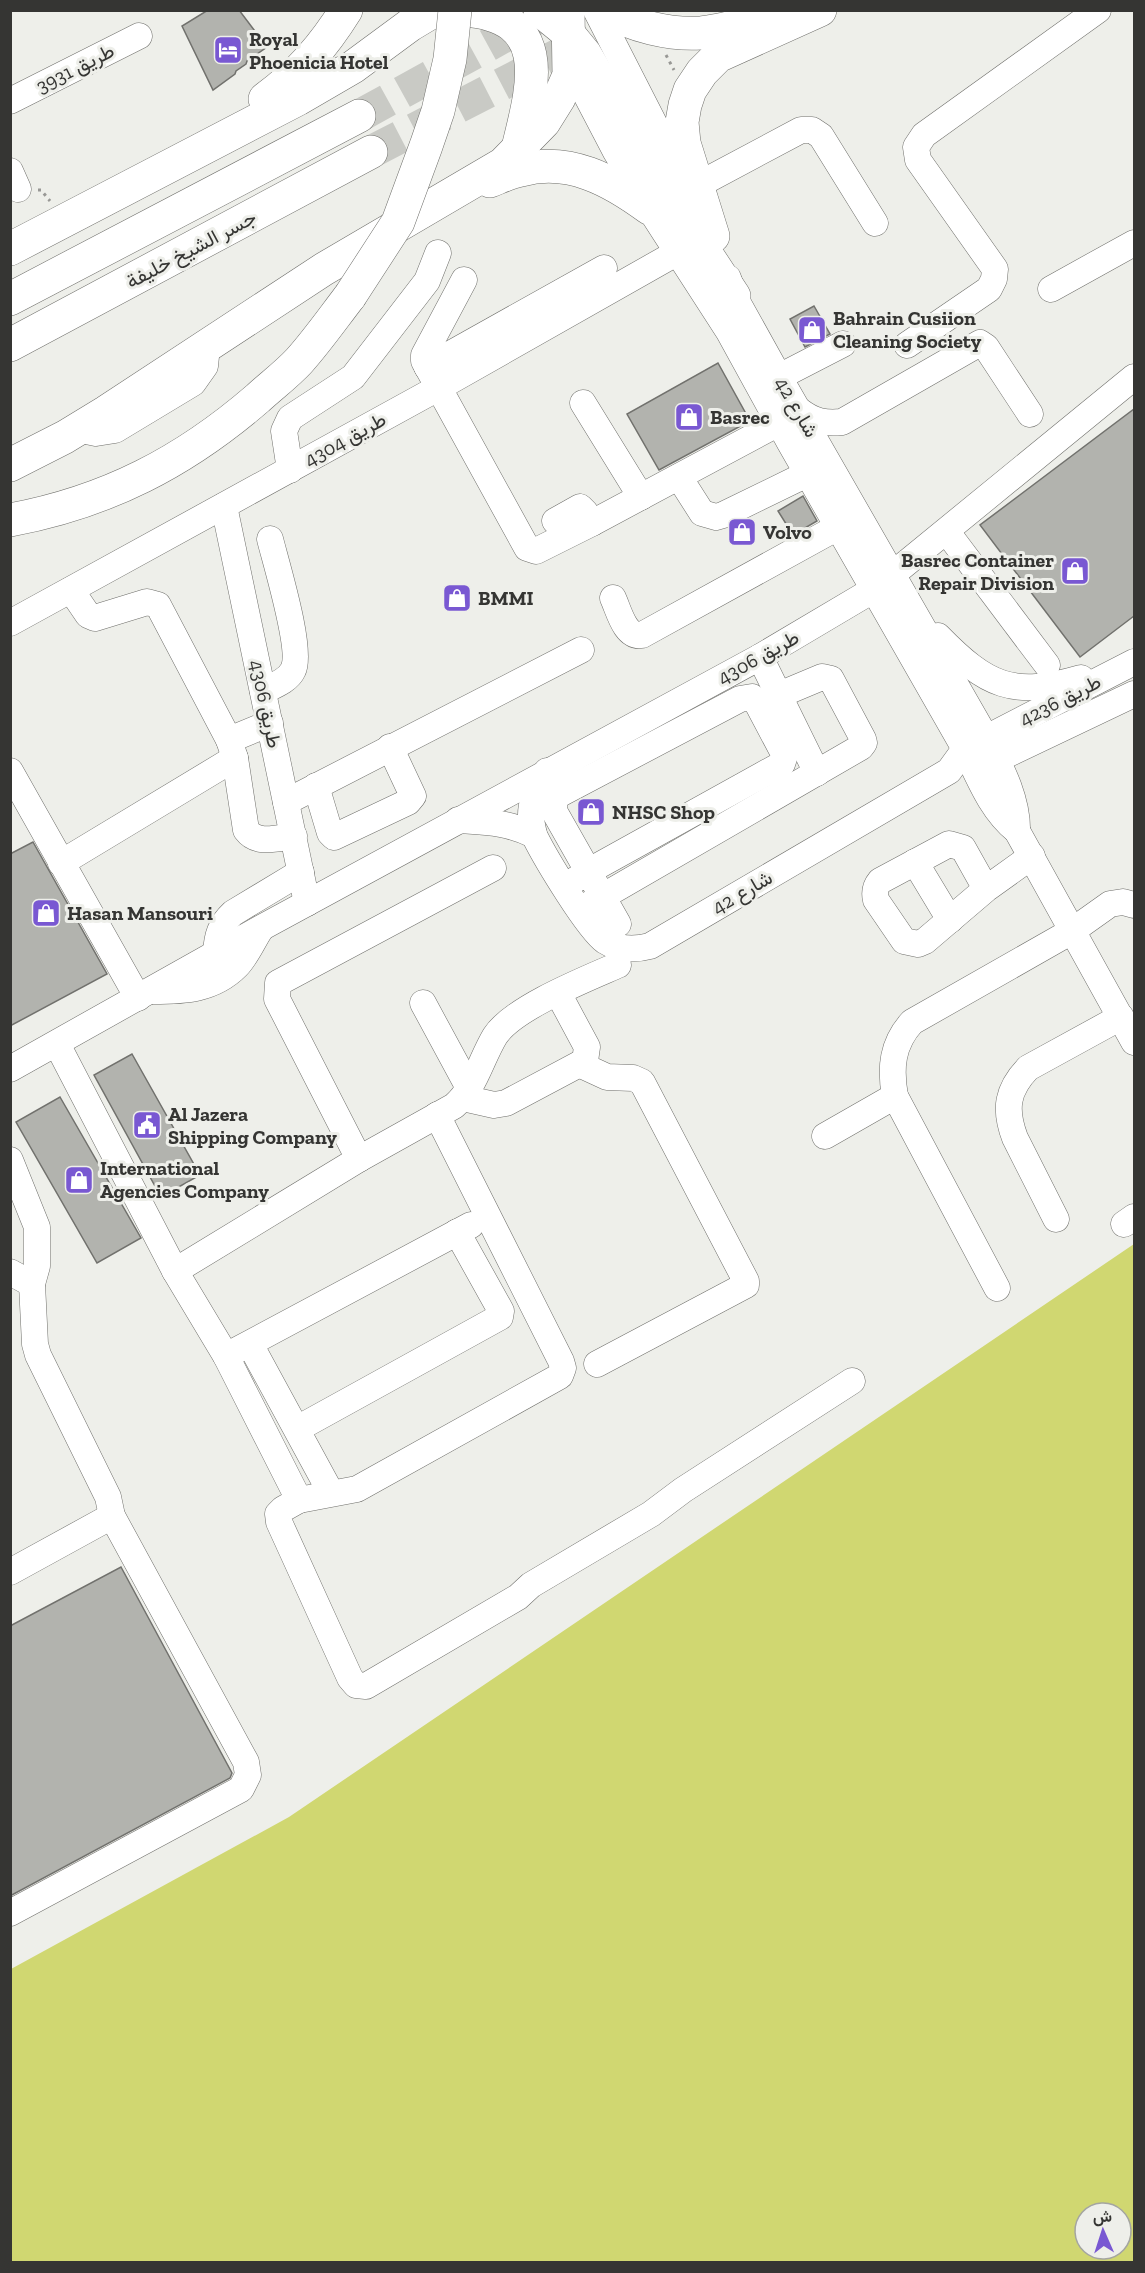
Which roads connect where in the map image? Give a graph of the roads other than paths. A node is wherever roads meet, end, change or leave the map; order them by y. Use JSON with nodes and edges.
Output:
{"nodes":[{"id":1,"x":346,"y":10,"type":"edge"},
{"id":2,"x":435,"y":10,"type":"edge"},
{"id":3,"x":455,"y":10,"type":"edge"},
{"id":4,"x":465,"y":10,"type":"edge"},
{"id":5,"x":540,"y":10,"type":"edge"},
{"id":6,"x":594,"y":10,"type":"edge"},
{"id":7,"x":605,"y":10,"type":"tunnel mouth"},
{"id":8,"x":800,"y":10,"type":"edge"},
{"id":9,"x":820,"y":10,"type":"edge"},
{"id":10,"x":1098,"y":10,"type":"edge"},
{"id":11,"x":665,"y":21,"type":"edge"},
{"id":12,"x":140,"y":36,"type":"dead end"},
{"id":13,"x":575,"y":49,"type":"edge"},
{"id":14,"x":10,"y":101,"type":"edge"},
{"id":15,"x":359,"y":116,"type":"tunnel mouth"},
{"id":16,"x":518,"y":149,"type":"junction"},
{"id":17,"x":372,"y":152,"type":"tunnel mouth"},
{"id":18,"x":190,"y":155,"type":"junction"},
{"id":19,"x":696,"y":186,"type":"junction"},
{"id":20,"x":441,"y":201,"type":"junction"},
{"id":21,"x":648,"y":208,"type":"junction"},
{"id":22,"x":875,"y":224,"type":"dead end"},
{"id":23,"x":713,"y":236,"type":"junction"},
{"id":24,"x":1134,"y":243,"type":"edge"},
{"id":25,"x":10,"y":249,"type":"edge"},
{"id":26,"x":678,"y":252,"type":"junction"},
{"id":27,"x":438,"y":253,"type":"dead end"},
{"id":28,"x":604,"y":268,"type":"dead end"},
{"id":29,"x":464,"y":280,"type":"dead end"},
{"id":30,"x":1051,"y":289,"type":"dead end"},
{"id":31,"x":734,"y":296,"type":"junction"},
{"id":32,"x":10,"y":299,"type":"edge"},
{"id":33,"x":843,"y":344,"type":"dead end"},
{"id":34,"x":10,"y":345,"type":"edge"},
{"id":35,"x":907,"y":345,"type":"dead end"},
{"id":36,"x":779,"y":376,"type":"junction"},
{"id":37,"x":432,"y":377,"type":"junction"},
{"id":38,"x":1134,"y":377,"type":"edge"},
{"id":39,"x":583,"y":403,"type":"dead end"},
{"id":40,"x":1030,"y":414,"type":"dead end"},
{"id":41,"x":789,"y":417,"type":"junction"},
{"id":42,"x":842,"y":422,"type":"junction"},
{"id":43,"x":10,"y":465,"type":"edge"},
{"id":44,"x":817,"y":467,"type":"junction"},
{"id":45,"x":290,"y":470,"type":"junction"},
{"id":46,"x":679,"y":477,"type":"junction"},
{"id":47,"x":641,"y":497,"type":"junction"},
{"id":48,"x":224,"y":506,"type":"junction"},
{"id":49,"x":10,"y":520,"type":"edge"},
{"id":50,"x":838,"y":526,"type":"junction"},
{"id":51,"x":947,"y":532,"type":"junction"},
{"id":52,"x":270,"y":538,"type":"dead end"},
{"id":53,"x":130,"y":557,"type":"junction"},
{"id":54,"x":883,"y":582,"type":"junction"},
{"id":55,"x":71,"y":590,"type":"junction"},
{"id":56,"x":613,"y":598,"type":"dead end"},
{"id":57,"x":35,"y":610,"type":"junction"},
{"id":58,"x":918,"y":616,"type":"junction"},
{"id":59,"x":10,"y":623,"type":"edge"},
{"id":60,"x":291,"y":628,"type":"junction"},
{"id":61,"x":252,"y":639,"type":"junction"},
{"id":62,"x":581,"y":650,"type":"dead end"},
{"id":63,"x":760,"y":657,"type":"junction"},
{"id":64,"x":1132,"y":663,"type":"edge"},
{"id":65,"x":1047,"y":665,"type":"dead end"},
{"id":66,"x":263,"y":691,"type":"junction"},
{"id":67,"x":1134,"y":694,"type":"edge"},
{"id":68,"x":779,"y":696,"type":"junction"},
{"id":69,"x":270,"y":723,"type":"junction"},
{"id":70,"x":390,"y":747,"type":"junction"},
{"id":71,"x":232,"y":749,"type":"junction"},
{"id":72,"x":981,"y":754,"type":"junction"},
{"id":73,"x":553,"y":768,"type":"junction"},
{"id":74,"x":10,"y":771,"type":"edge"},
{"id":75,"x":817,"y":773,"type":"junction"},
{"id":76,"x":316,"y":786,"type":"junction"},
{"id":77,"x":566,"y":791,"type":"junction"},
{"id":78,"x":286,"y":802,"type":"junction"},
{"id":79,"x":458,"y":820,"type":"junction"},
{"id":80,"x":534,"y":835,"type":"junction"},
{"id":81,"x":294,"y":836,"type":"junction"},
{"id":82,"x":1032,"y":856,"type":"junction"},
{"id":83,"x":915,"y":862,"type":"junction"},
{"id":84,"x":61,"y":863,"type":"junction"},
{"id":85,"x":493,"y":868,"type":"dead end"},
{"id":86,"x":301,"y":872,"type":"junction"},
{"id":87,"x":590,"y":872,"type":"junction"},
{"id":88,"x":565,"y":886,"type":"junction"},
{"id":89,"x":986,"y":889,"type":"junction"},
{"id":90,"x":602,"y":896,"type":"junction"},
{"id":91,"x":308,"y":903,"type":"junction"},
{"id":92,"x":1134,"y":905,"type":"edge"},
{"id":93,"x":580,"y":910,"type":"junction"},
{"id":94,"x":951,"y":920,"type":"junction"},
{"id":95,"x":618,"y":924,"type":"dead end"},
{"id":96,"x":261,"y":928,"type":"junction"},
{"id":97,"x":1072,"y":931,"type":"junction"},
{"id":98,"x":216,"y":953,"type":"junction"},
{"id":99,"x":621,"y":957,"type":"junction"},
{"id":100,"x":558,"y":993,"type":"junction"},
{"id":101,"x":144,"y":994,"type":"junction"},
{"id":102,"x":423,"y":1004,"type":"dead end"},
{"id":103,"x":1121,"y":1017,"type":"junction"},
{"id":104,"x":1134,"y":1042,"type":"edge"},
{"id":105,"x":57,"y":1044,"type":"junction"},
{"id":106,"x":581,"y":1065,"type":"junction"},
{"id":107,"x":10,"y":1069,"type":"edge"},
{"id":108,"x":466,"y":1093,"type":"junction"},
{"id":109,"x":895,"y":1096,"type":"junction"},
{"id":110,"x":437,"y":1115,"type":"junction"},
{"id":111,"x":825,"y":1136,"type":"dead end"},
{"id":112,"x":359,"y":1159,"type":"junction"},
{"id":113,"x":10,"y":1160,"type":"edge"},
{"id":114,"x":487,"y":1216,"type":"junction"},
{"id":115,"x":1056,"y":1219,"type":"dead end"},
{"id":116,"x":457,"y":1232,"type":"junction"},
{"id":117,"x":174,"y":1271,"type":"junction"},
{"id":118,"x":21,"y":1278,"type":"edge"},
{"id":119,"x":997,"y":1288,"type":"dead end"},
{"id":120,"x":250,"y":1344,"type":"junction"},
{"id":121,"x":226,"y":1356,"type":"junction"},
{"id":122,"x":597,"y":1364,"type":"dead end"},
{"id":123,"x":852,"y":1381,"type":"dead end"},
{"id":124,"x":297,"y":1429,"type":"junction"},
{"id":125,"x":331,"y":1493,"type":"junction"},
{"id":126,"x":299,"y":1500,"type":"junction"},
{"id":127,"x":112,"y":1516,"type":"junction"},
{"id":128,"x":10,"y":1572,"type":"edge"},
{"id":129,"x":10,"y":1913,"type":"edge"}],
"edges":[{"from":1,"to":18,"type":"highway"},
{"from":2,"to":18,"type":"highway"},
{"from":3,"to":49,"type":"highway","bridge":true},
{"from":4,"to":16,"type":"highway"},
{"from":5,"to":13,"type":"highway"},
{"from":6,"to":13,"type":"highway"},
{"from":6,"to":23,"type":"street","name":"شارع 42"},
{"from":7,"to":11,"type":"highway"},
{"from":8,"to":11,"type":"highway"},
{"from":9,"to":19,"type":"highway"},
{"from":10,"to":35,"type":"street"},
{"from":12,"to":14,"type":"street","name":"طريق 3931"},
{"from":13,"to":16,"type":"highway"},
{"from":13,"to":21,"type":"street","name":"شارع 42"},
{"from":13,"to":31,"type":"highway"},
{"from":15,"to":32,"type":"highway","name":"جسر الشيخ خليفة"},
{"from":16,"to":20,"type":"highway"},
{"from":17,"to":34,"type":"highway","name":"جسر الشيخ خليفة"},
{"from":18,"to":25,"type":"highway"},
{"from":19,"to":22,"type":"street"},
{"from":19,"to":23,"type":"highway"},
{"from":20,"to":21,"type":"highway"},
{"from":20,"to":43,"type":"highway"},
{"from":21,"to":26,"type":"street","name":"شارع 42"},
{"from":23,"to":31,"type":"street","name":"شارع 42"},
{"from":24,"to":30,"type":"street"},
{"from":26,"to":37,"type":"street","name":"طريق 4304"},
{"from":26,"to":41,"type":"street","name":"شارع 42"},
{"from":27,"to":45,"type":"street"},
{"from":28,"to":37,"type":"street"},
{"from":29,"to":37,"type":"street"},
{"from":31,"to":36,"type":"street","name":"شارع 42"},
{"from":33,"to":36,"type":"street"},
{"from":36,"to":41,"type":"street","name":"شارع 42"},
{"from":37,"to":45,"type":"street","name":"طريق 4304"},
{"from":37,"to":47,"type":"street","name":"شارع 42"},
{"from":38,"to":51,"type":"street","name":"طريق 4306"},
{"from":39,"to":47,"type":"street"},
{"from":40,"to":42,"type":"street"},
{"from":41,"to":42,"type":"street"},
{"from":41,"to":44,"type":"street","name":"شارع 42"},
{"from":41,"to":46,"type":"street","name":"شارع 42"},
{"from":42,"to":44,"type":"street"},
{"from":44,"to":46,"type":"street"},
{"from":44,"to":50,"type":"street","name":"شارع 42"},
{"from":44,"to":54,"type":"street","name":"شارع 42"},
{"from":45,"to":48,"type":"street","name":"طريق 4304"},
{"from":46,"to":47,"type":"street","name":"شارع 42"},
{"from":48,"to":53,"type":"street","name":"طريق 4304"},
{"from":48,"to":61,"type":"street","name":"طريق 4306"},
{"from":50,"to":54,"type":"street","name":"شارع 42"},
{"from":50,"to":56,"type":"street"},
{"from":51,"to":54,"type":"street","name":"طريق 4306"},
{"from":51,"to":65,"type":"street"},
{"from":52,"to":60,"type":"street"},
{"from":53,"to":55,"type":"street","name":"طريق 4304"},
{"from":53,"to":57,"type":"street"},
{"from":54,"to":58,"type":"street","name":"شارع 42"},
{"from":54,"to":63,"type":"street","name":"طريق 4306"},
{"from":54,"to":72,"type":"street","name":"شارع 42"},
{"from":55,"to":57,"type":"street","name":"طريق 4304"},
{"from":55,"to":71,"type":"street"},
{"from":57,"to":59,"type":"street","name":"طريق 4304"},
{"from":58,"to":64,"type":"street"},
{"from":58,"to":72,"type":"street","name":"شارع 42"},
{"from":60,"to":61,"type":"street"},
{"from":60,"to":66,"type":"street"},
{"from":61,"to":66,"type":"street","name":"طريق 4306"},
{"from":62,"to":70,"type":"street"},
{"from":63,"to":68,"type":"street"},
{"from":63,"to":73,"type":"street","name":"طريق 4306"},
{"from":64,"to":72,"type":"street","name":"طريق 4236"},
{"from":66,"to":69,"type":"street","name":"طريق 4306"},
{"from":67,"to":72,"type":"street","name":"طريق 4236"},
{"from":68,"to":75,"type":"street"},
{"from":68,"to":75,"type":"street"},
{"from":69,"to":71,"type":"street"},
{"from":69,"to":78,"type":"street","name":"طريق 4306"},
{"from":70,"to":76,"type":"street"},
{"from":70,"to":76,"type":"street"},
{"from":71,"to":81,"type":"street"},
{"from":71,"to":84,"type":"street"},
{"from":72,"to":82,"type":"street","name":"شارع 42"},
{"from":72,"to":99,"type":"street","name":"شارع 42"},
{"from":73,"to":77,"type":"street"},
{"from":73,"to":79,"type":"street","name":"طريق 4306"},
{"from":73,"to":80,"type":"street"},
{"from":74,"to":84,"type":"street"},
{"from":75,"to":90,"type":"street"},
{"from":76,"to":78,"type":"street"},
{"from":77,"to":87,"type":"street"},
{"from":77,"to":87,"type":"street"},
{"from":78,"to":81,"type":"street","name":"طريق 4306"},
{"from":79,"to":80,"type":"street"},
{"from":79,"to":91,"type":"street","name":"طريق 4306"},
{"from":80,"to":88,"type":"street"},
{"from":81,"to":86,"type":"street","name":"طريق 4306"},
{"from":82,"to":89,"type":"street"},
{"from":82,"to":97,"type":"street","name":"شارع 42"},
{"from":83,"to":89,"type":"street"},
{"from":83,"to":94,"type":"street"},
{"from":83,"to":94,"type":"street"},
{"from":84,"to":101,"type":"street"},
{"from":85,"to":112,"type":"street"},
{"from":86,"to":91,"type":"street","name":"طريق 4306"},
{"from":86,"to":98,"type":"street"},
{"from":87,"to":88,"type":"street"},
{"from":87,"to":90,"type":"street"},
{"from":88,"to":93,"type":"street"},
{"from":89,"to":94,"type":"street"},
{"from":90,"to":93,"type":"street"},
{"from":90,"to":95,"type":"street"},
{"from":91,"to":96,"type":"street","name":"طريق 4306"},
{"from":92,"to":97,"type":"street"},
{"from":93,"to":99,"type":"street"},
{"from":96,"to":98,"type":"street","name":"طريق 4306"},
{"from":96,"to":101,"type":"street"},
{"from":97,"to":103,"type":"street","name":"شارع 42"},
{"from":97,"to":109,"type":"street"},
{"from":98,"to":101,"type":"street","name":"طريق 4306"},
{"from":99,"to":100,"type":"street","name":"شارع 42"},
{"from":100,"to":106,"type":"street"},
{"from":100,"to":108,"type":"street","name":"شارع 42"},
{"from":101,"to":105,"type":"street","name":"طريق 4306"},
{"from":102,"to":108,"type":"street"},
{"from":103,"to":104,"type":"street","name":"شارع 42"},
{"from":103,"to":115,"type":"street"},
{"from":105,"to":107,"type":"street","name":"طريق 4306"},
{"from":105,"to":117,"type":"street"},
{"from":106,"to":108,"type":"street"},
{"from":106,"to":122,"type":"street"},
{"from":108,"to":110,"type":"street"},
{"from":109,"to":111,"type":"street"},
{"from":109,"to":119,"type":"street"},
{"from":110,"to":112,"type":"street"},
{"from":110,"to":114,"type":"street"},
{"from":112,"to":117,"type":"street"},
{"from":113,"to":118,"type":"street"},
{"from":114,"to":116,"type":"street"},
{"from":114,"to":125,"type":"street"},
{"from":116,"to":120,"type":"street"},
{"from":116,"to":124,"type":"street"},
{"from":117,"to":121,"type":"street"},
{"from":118,"to":127,"type":"street"},
{"from":120,"to":121,"type":"street"},
{"from":120,"to":124,"type":"street"},
{"from":121,"to":126,"type":"street"},
{"from":123,"to":126,"type":"street"},
{"from":124,"to":125,"type":"street"},
{"from":125,"to":126,"type":"street"},
{"from":127,"to":128,"type":"street"},
{"from":127,"to":129,"type":"street"}]}
